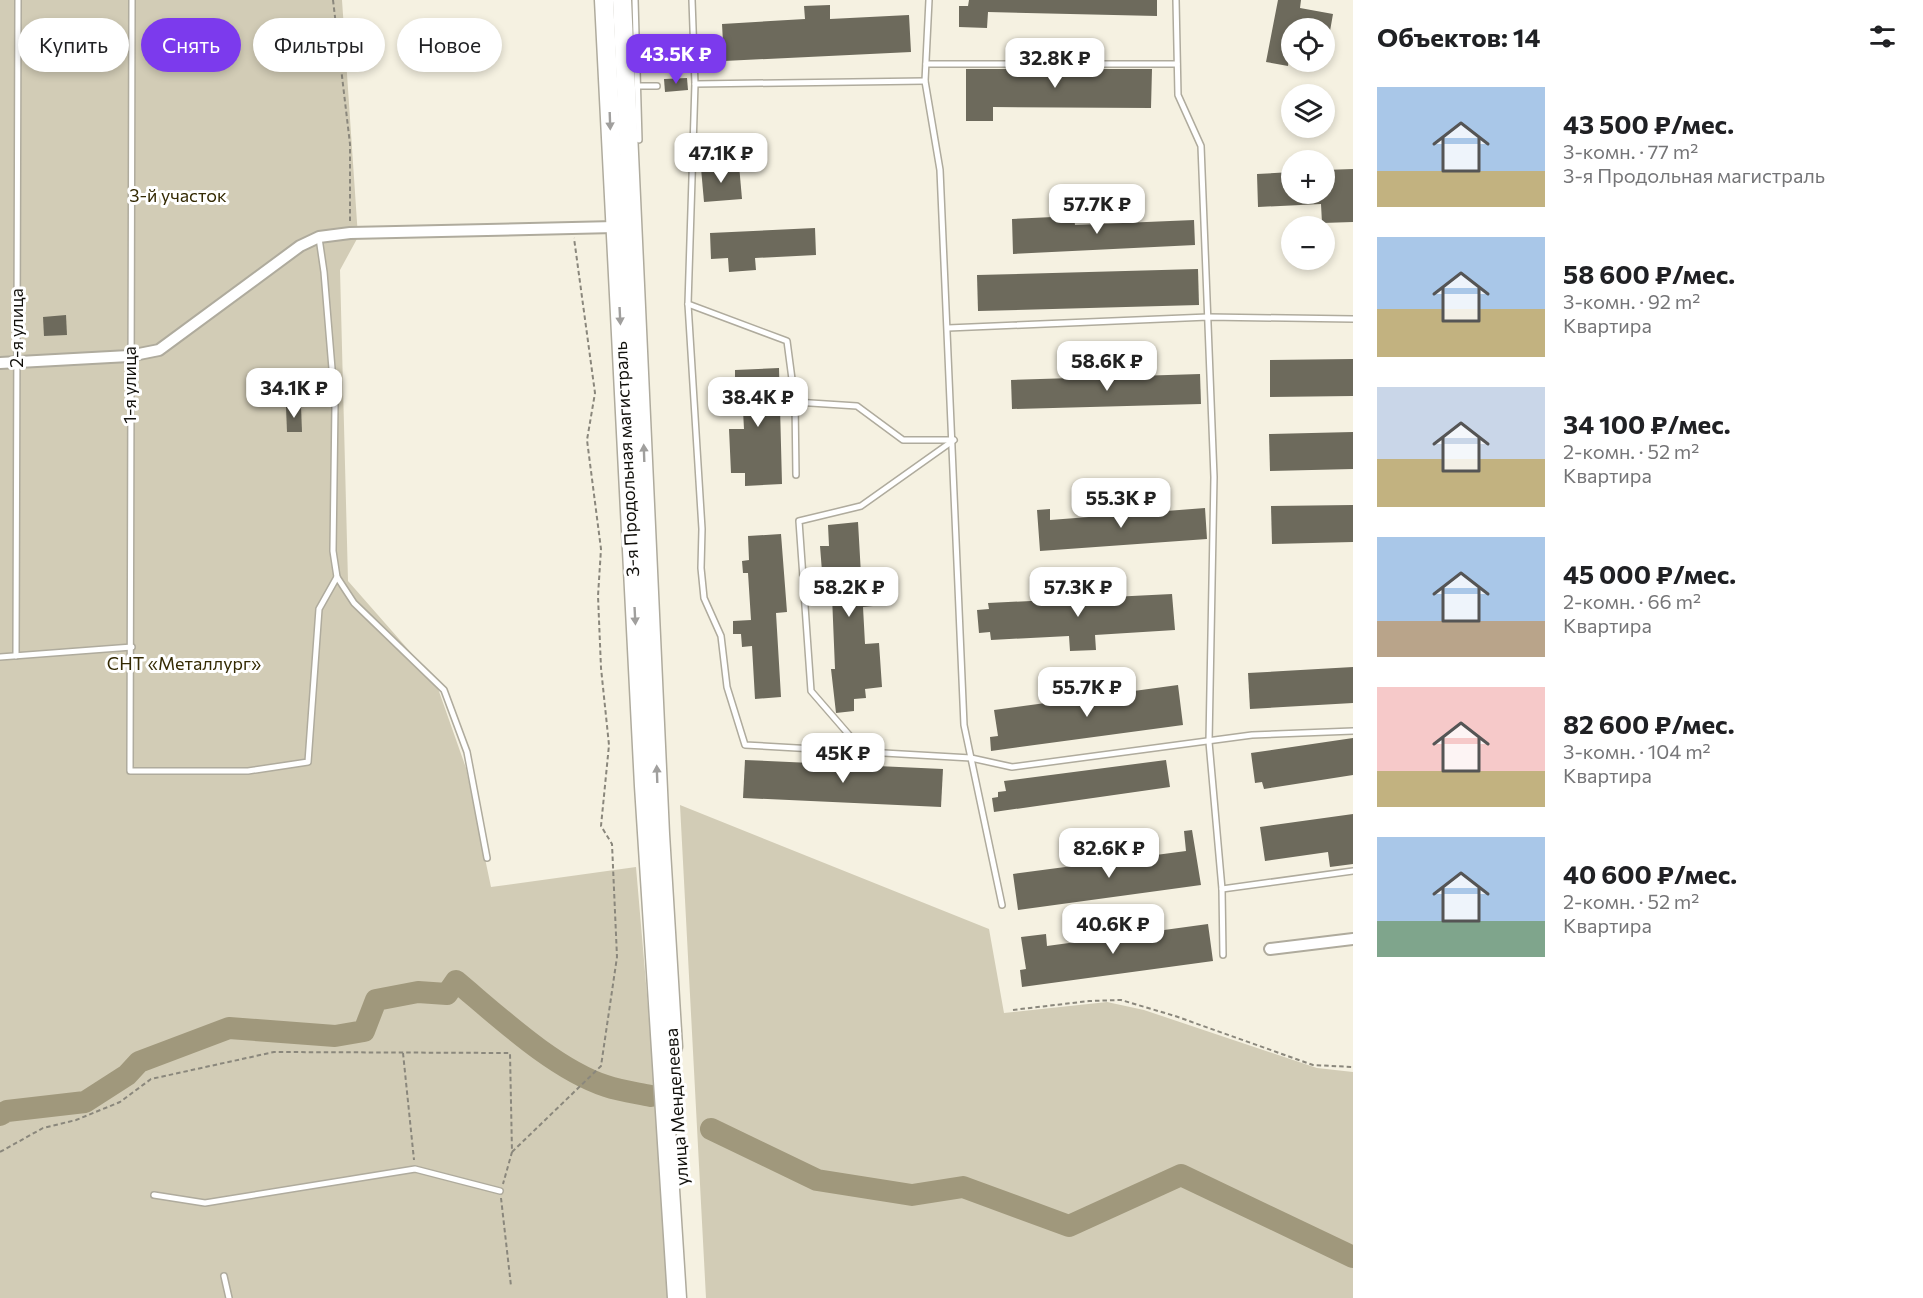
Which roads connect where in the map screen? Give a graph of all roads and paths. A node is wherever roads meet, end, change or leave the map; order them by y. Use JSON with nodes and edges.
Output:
{"nodes":[{"id":1,"x":18,"y":0,"type":"edge"},
{"id":2,"x":132,"y":0,"type":"edge"},
{"id":3,"x":333,"y":0,"type":"edge"},
{"id":4,"x":604,"y":0,"type":"edge"},
{"id":5,"x":622,"y":0,"type":"edge"},
{"id":6,"x":635,"y":0,"type":"edge"},
{"id":7,"x":692,"y":0,"type":"edge"},
{"id":8,"x":929,"y":0,"type":"edge"},
{"id":9,"x":1176,"y":0,"type":"edge"},
{"id":10,"x":926,"y":64,"type":"junction"},
{"id":11,"x":1178,"y":64,"type":"junction"},
{"id":12,"x":925,"y":81,"type":"junction"},
{"id":13,"x":695,"y":84,"type":"junction"},
{"id":14,"x":638,"y":86,"type":"junction"},
{"id":15,"x":657,"y":86,"type":"dead end"},
{"id":16,"x":639,"y":140,"type":"dead end"},
{"id":17,"x":573,"y":226,"type":"junction"},
{"id":18,"x":615,"y":227,"type":"junction"},
{"id":19,"x":350,"y":233,"type":"junction"},
{"id":20,"x":319,"y":237,"type":"junction"},
{"id":21,"x":688,"y":304,"type":"junction"},
{"id":22,"x":1208,"y":317,"type":"junction"},
{"id":23,"x":1353,"y":319,"type":"edge"},
{"id":24,"x":948,"y":328,"type":"junction"},
{"id":25,"x":129,"y":356,"type":"junction"},
{"id":26,"x":16,"y":362,"type":"junction"},
{"id":27,"x":0,"y":363,"type":"edge"},
{"id":28,"x":795,"y":402,"type":"junction"},
{"id":29,"x":954,"y":440,"type":"junction"},
{"id":30,"x":796,"y":475,"type":"dead end"},
{"id":31,"x":337,"y":577,"type":"junction"},
{"id":32,"x":132,"y":647,"type":"junction"},
{"id":33,"x":16,"y":656,"type":"junction"},
{"id":34,"x":0,"y":657,"type":"edge"},
{"id":35,"x":1353,"y":731,"type":"edge"},
{"id":36,"x":1209,"y":742,"type":"junction"},
{"id":37,"x":863,"y":752,"type":"junction"},
{"id":38,"x":971,"y":758,"type":"junction"},
{"id":39,"x":487,"y":858,"type":"dead end"},
{"id":40,"x":1353,"y":871,"type":"edge"},
{"id":41,"x":1222,"y":889,"type":"junction"},
{"id":42,"x":1002,"y":905,"type":"dead end"},
{"id":43,"x":659,"y":917,"type":"junction"},
{"id":44,"x":1353,"y":939,"type":"edge"},
{"id":45,"x":1270,"y":949,"type":"dead end"},
{"id":46,"x":1223,"y":955,"type":"dead end"},
{"id":47,"x":1014,"y":1010,"type":"dead end"},
{"id":48,"x":402,"y":1053,"type":"junction"},
{"id":49,"x":1353,"y":1067,"type":"edge"},
{"id":50,"x":0,"y":1152,"type":"edge"},
{"id":51,"x":512,"y":1152,"type":"junction"},
{"id":52,"x":416,"y":1169,"type":"junction"},
{"id":53,"x":500,"y":1191,"type":"junction"},
{"id":54,"x":154,"y":1196,"type":"dead end"},
{"id":55,"x":224,"y":1276,"type":"dead end"},
{"id":56,"x":511,"y":1286,"type":"dead end"},
{"id":57,"x":229,"y":1298,"type":"edge"},
{"id":58,"x":678,"y":1298,"type":"edge"},
{"id":59,"x":689,"y":1298,"type":"edge"}],
"edges":[{"from":1,"to":26,"type":"lane","name":"2-я улица"},
{"from":2,"to":25,"type":"lane","name":"1-я улица"},
{"from":3,"to":19,"type":"path"},
{"from":4,"to":18,"type":"highway","name":"3-я Продольная магистраль","one_way":true},
{"from":43,"to":5,"type":"highway","name":"3-я Продольная магистраль","one_way":true},
{"from":6,"to":14,"type":"lane"},
{"from":7,"to":13,"type":"lane"},
{"from":8,"to":10,"type":"lane"},
{"from":9,"to":11,"type":"lane"},
{"from":10,"to":11,"type":"lane"},
{"from":10,"to":12,"type":"lane"},
{"from":11,"to":22,"type":"lane"},
{"from":12,"to":13,"type":"lane"},
{"from":12,"to":24,"type":"lane"},
{"from":13,"to":21,"type":"lane"},
{"from":14,"to":15,"type":"lane"},
{"from":14,"to":16,"type":"lane"},
{"from":17,"to":18,"type":"street"},
{"from":17,"to":19,"type":"street"},
{"from":17,"to":51,"type":"path"},
{"from":18,"to":43,"type":"highway","name":"3-я Продольная магистраль","one_way":true},
{"from":19,"to":20,"type":"street"},
{"from":20,"to":25,"type":"street"},
{"from":20,"to":31,"type":"lane"},
{"from":21,"to":28,"type":"lane"},
{"from":21,"to":37,"type":"lane"},
{"from":22,"to":23,"type":"lane"},
{"from":22,"to":24,"type":"lane"},
{"from":22,"to":36,"type":"lane"},
{"from":24,"to":29,"type":"lane"},
{"from":25,"to":26,"type":"street"},
{"from":25,"to":32,"type":"lane","name":"1-я улица"},
{"from":26,"to":27,"type":"street"},
{"from":26,"to":33,"type":"lane","name":"2-я улица"},
{"from":28,"to":29,"type":"lane"},
{"from":28,"to":30,"type":"lane"},
{"from":29,"to":37,"type":"lane"},
{"from":29,"to":38,"type":"lane"},
{"from":31,"to":32,"type":"lane","name":"1-я улица"},
{"from":31,"to":39,"type":"lane"},
{"from":32,"to":33,"type":"lane"},
{"from":33,"to":34,"type":"lane"},
{"from":35,"to":36,"type":"lane"},
{"from":36,"to":38,"type":"lane"},
{"from":36,"to":41,"type":"lane"},
{"from":37,"to":38,"type":"lane"},
{"from":38,"to":42,"type":"lane"},
{"from":40,"to":41,"type":"lane"},
{"from":41,"to":46,"type":"lane"},
{"from":43,"to":58,"type":"highway","name":"улица Менделеева"},
{"from":43,"to":59,"type":"highway","name":"улица Менделеева"},
{"from":44,"to":45,"type":"street"},
{"from":47,"to":49,"type":"path"},
{"from":48,"to":50,"type":"path"},
{"from":48,"to":51,"type":"path"},
{"from":48,"to":52,"type":"path"},
{"from":51,"to":53,"type":"path"},
{"from":52,"to":53,"type":"lane"},
{"from":52,"to":54,"type":"lane"},
{"from":53,"to":56,"type":"path"},
{"from":55,"to":57,"type":"lane"}]}
